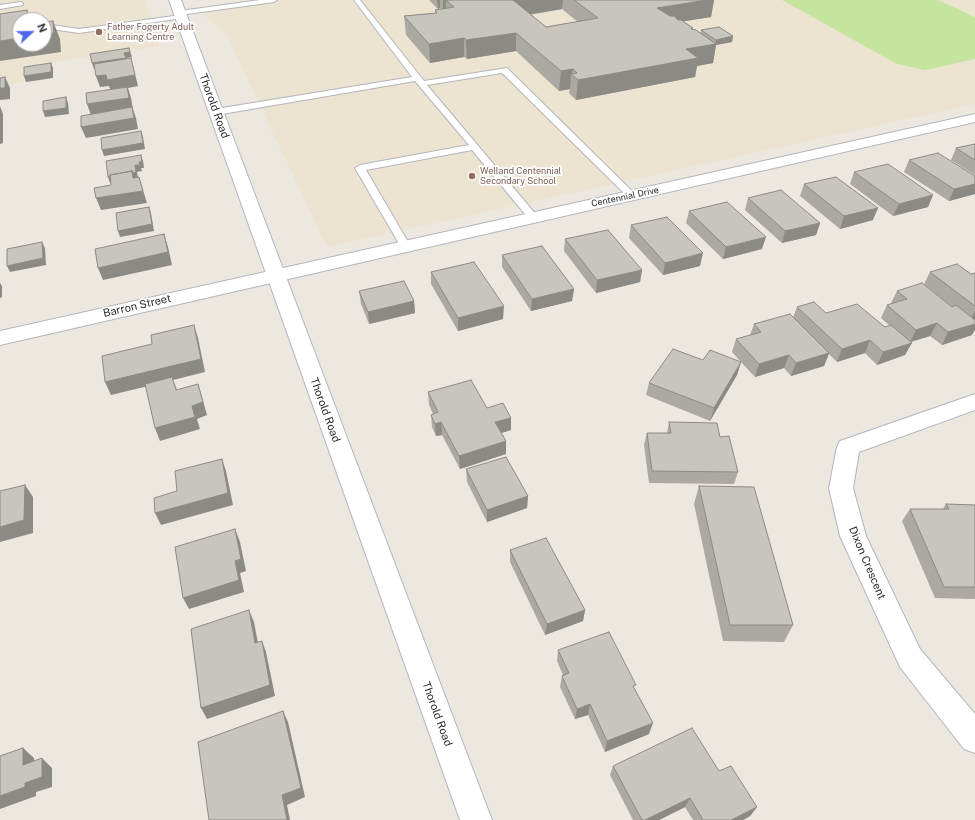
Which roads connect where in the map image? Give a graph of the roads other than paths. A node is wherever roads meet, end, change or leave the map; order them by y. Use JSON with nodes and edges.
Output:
{"nodes":[{"id":1,"x":274,"y":0,"type":"edge"},
{"id":2,"x":357,"y":0,"type":"edge"},
{"id":3,"x":21,"y":4,"type":"dead end"},
{"id":4,"x":0,"y":7,"type":"edge"},
{"id":5,"x":179,"y":10,"type":"edge"},
{"id":6,"x":52,"y":28,"type":"edge"},
{"id":7,"x":419,"y":81,"type":"junction"},
{"id":8,"x":216,"y":112,"type":"junction"},
{"id":9,"x":975,"y":118,"type":"edge"},
{"id":10,"x":474,"y":147,"type":"junction"},
{"id":11,"x":632,"y":196,"type":"junction"},
{"id":12,"x":534,"y":217,"type":"junction"},
{"id":13,"x":406,"y":246,"type":"junction"},
{"id":14,"x":275,"y":276,"type":"junction"},
{"id":15,"x":0,"y":338,"type":"edge"},
{"id":16,"x":975,"y":402,"type":"edge"},
{"id":17,"x":975,"y":738,"type":"edge"},
{"id":18,"x":476,"y":820,"type":"edge"}],
"edges":[{"from":1,"to":5,"type":"lane"},
{"from":2,"to":7,"type":"lane"},
{"from":3,"to":4,"type":"lane"},
{"from":5,"to":6,"type":"lane"},
{"from":5,"to":8,"type":"street","name":"Thorold Road"},
{"from":7,"to":8,"type":"lane"},
{"from":7,"to":10,"type":"lane"},
{"from":7,"to":11,"type":"lane"},
{"from":8,"to":14,"type":"street","name":"Thorold Road"},
{"from":9,"to":11,"type":"street","name":"Centennial Drive"},
{"from":10,"to":12,"type":"lane"},
{"from":10,"to":13,"type":"lane"},
{"from":11,"to":12,"type":"street","name":"Centennial Drive"},
{"from":12,"to":13,"type":"street","name":"Centennial Drive"},
{"from":13,"to":14,"type":"street","name":"Centennial Drive"},
{"from":14,"to":15,"type":"street","name":"Barron Street"},
{"from":14,"to":18,"type":"street","name":"Thorold Road"},
{"from":16,"to":17,"type":"street","name":"Dixon Crescent"}]}
